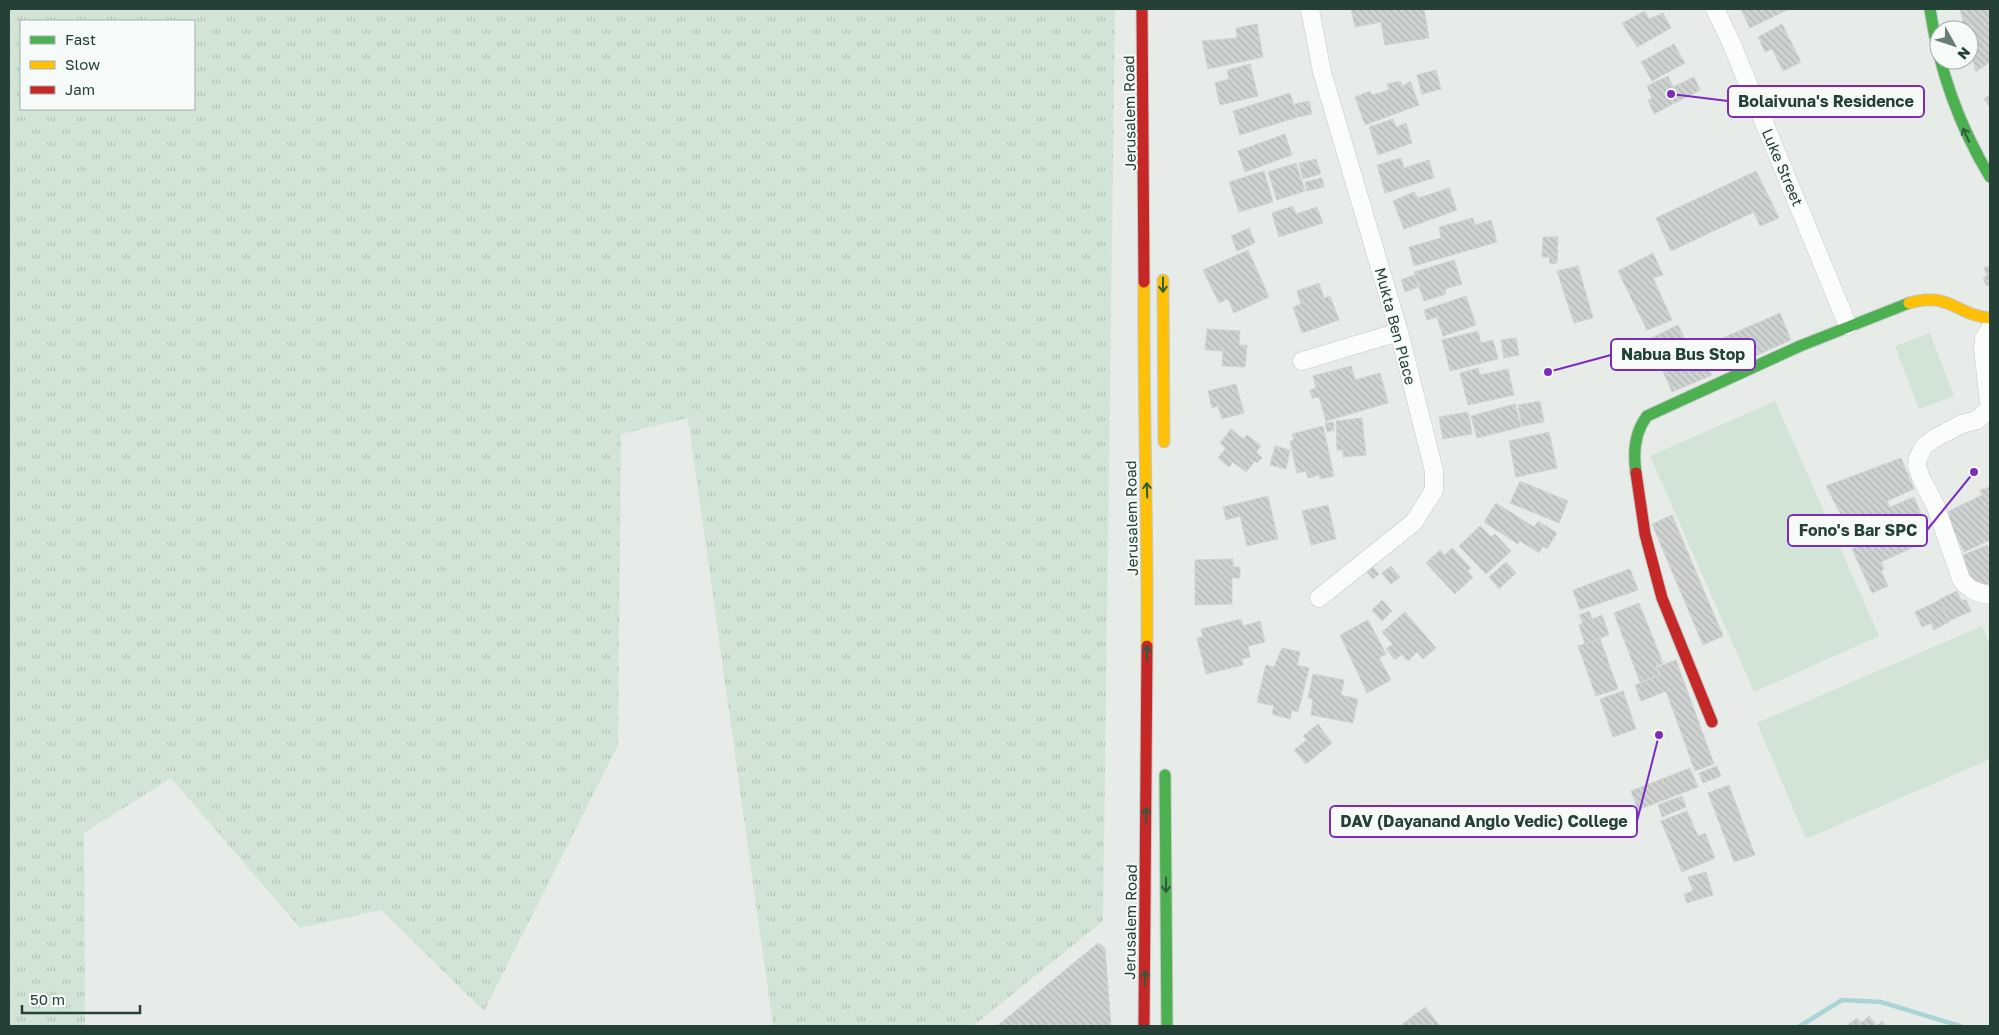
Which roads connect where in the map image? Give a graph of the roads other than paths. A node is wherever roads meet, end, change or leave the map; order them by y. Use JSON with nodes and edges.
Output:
{"nodes":[{"id":1,"x":1142,"y":9,"type":"edge"},
{"id":2,"x":1310,"y":9,"type":"edge"},
{"id":3,"x":1715,"y":9,"type":"edge"},
{"id":4,"x":1930,"y":9,"type":"edge"},
{"id":5,"x":1990,"y":177,"type":"edge"},
{"id":6,"x":1163,"y":268,"type":"dead end"},
{"id":7,"x":1990,"y":318,"type":"edge"},
{"id":8,"x":1848,"y":326,"type":"junction"},
{"id":9,"x":1990,"y":329,"type":"edge"},
{"id":10,"x":1399,"y":332,"type":"junction"},
{"id":11,"x":1302,"y":361,"type":"dead end"},
{"id":12,"x":1990,"y":410,"type":"edge"},
{"id":13,"x":1164,"y":458,"type":"dead end"},
{"id":14,"x":1990,"y":595,"type":"edge"},
{"id":15,"x":1319,"y":598,"type":"dead end"},
{"id":16,"x":1712,"y":722,"type":"dead end"},
{"id":17,"x":1165,"y":767,"type":"dead end"},
{"id":18,"x":1144,"y":1026,"type":"edge"},
{"id":19,"x":1167,"y":1026,"type":"edge"}],
"edges":[{"from":18,"to":1,"type":"main road","name":"Jerusalem Road","one_way":true},
{"from":2,"to":10,"type":"street","name":"Mukta Ben Place"},
{"from":3,"to":8,"type":"street","name":"Luke Street"},
{"from":5,"to":4,"type":"main road","one_way":true},
{"from":6,"to":13,"type":"main road","one_way":true},
{"from":7,"to":8,"type":"main road"},
{"from":8,"to":16,"type":"main road"},
{"from":9,"to":12,"type":"street"},
{"from":10,"to":11,"type":"street"},
{"from":10,"to":15,"type":"street","name":"Mukta Ben Place"},
{"from":12,"to":14,"type":"street"},
{"from":17,"to":19,"type":"main road","one_way":true}]}
